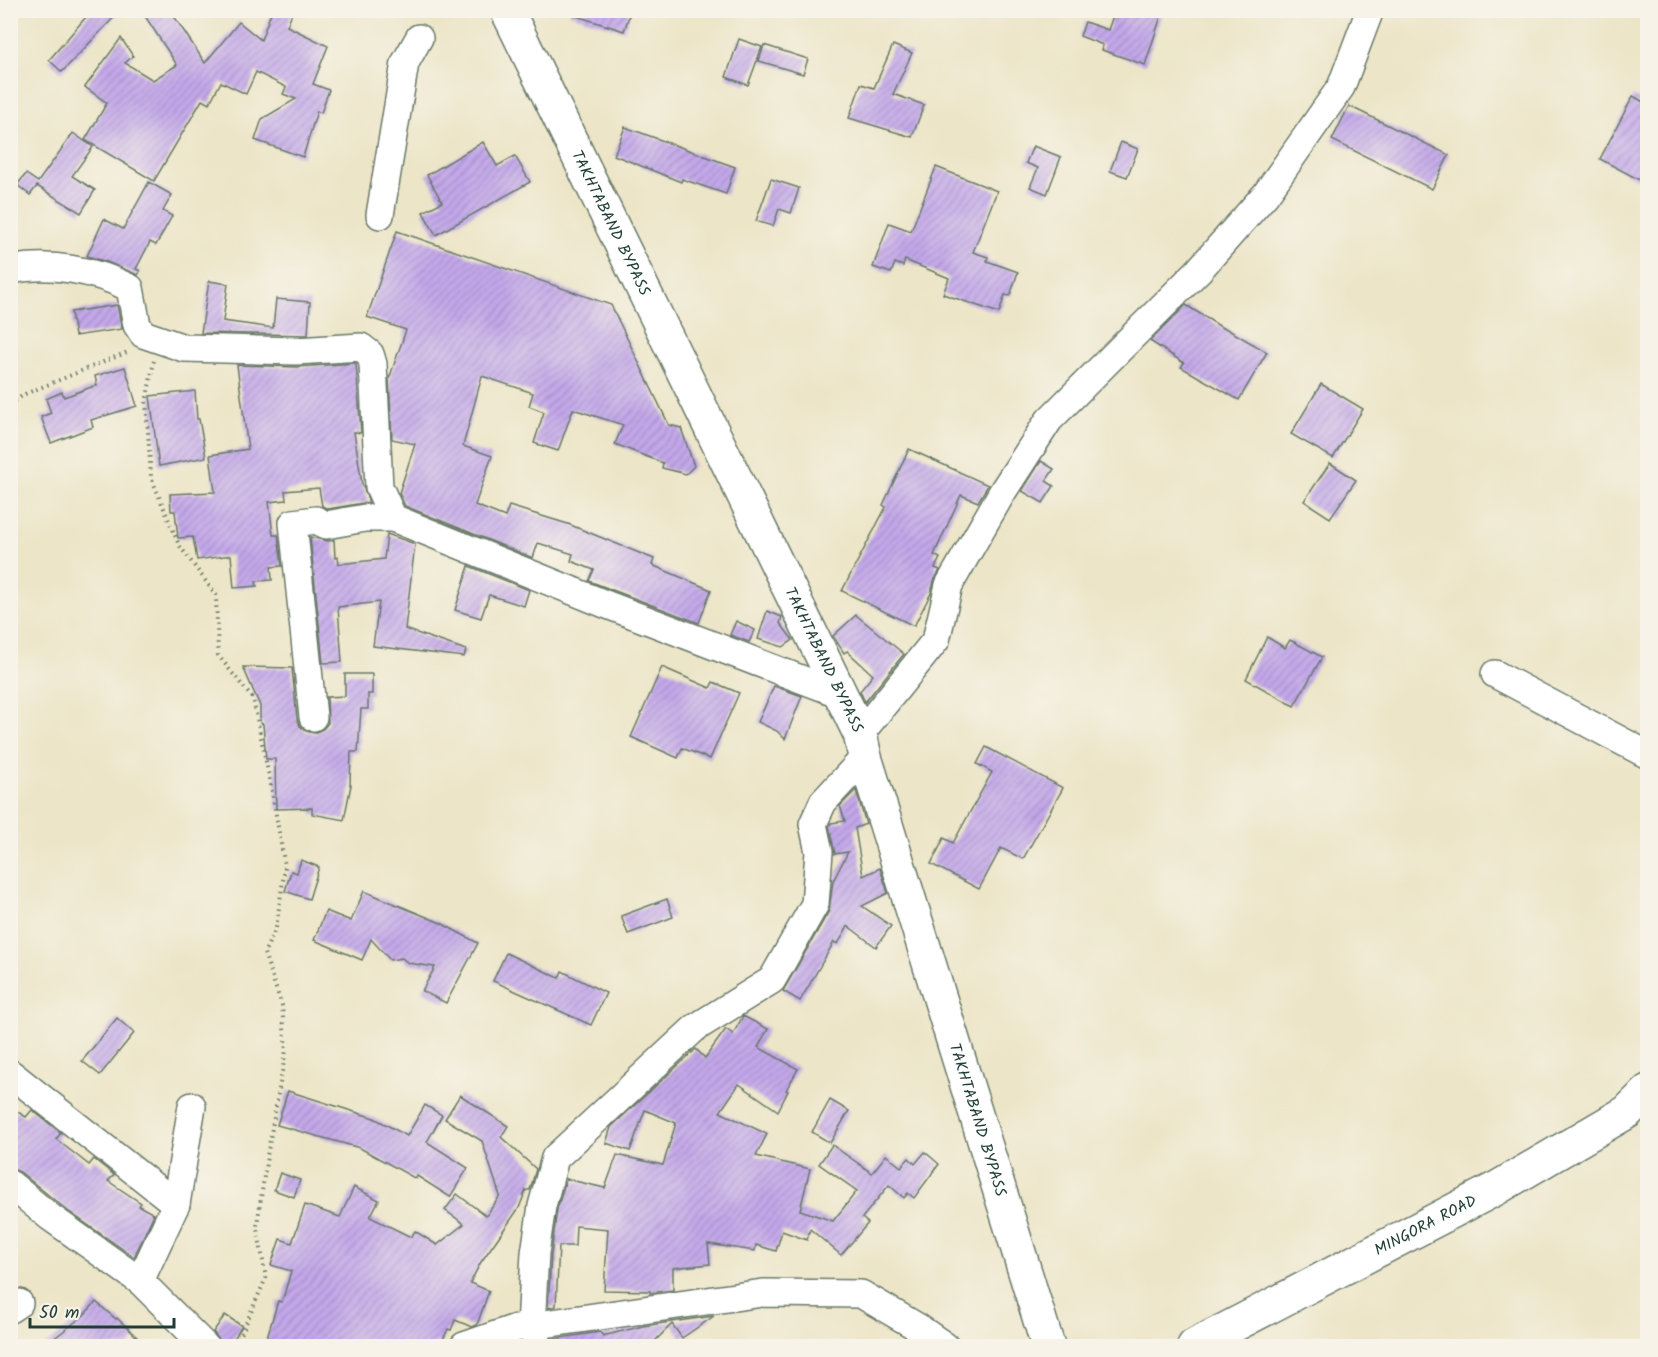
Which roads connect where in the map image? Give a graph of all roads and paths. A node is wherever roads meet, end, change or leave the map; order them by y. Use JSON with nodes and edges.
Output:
{"nodes":[{"id":1,"x":507,"y":10,"type":"edge"},
{"id":2,"x":1370,"y":10,"type":"edge"},
{"id":3,"x":419,"y":38,"type":"dead end"},
{"id":4,"x":380,"y":215,"type":"dead end"},
{"id":5,"x":10,"y":270,"type":"edge"},
{"id":6,"x":158,"y":339,"type":"junction"},
{"id":7,"x":10,"y":404,"type":"edge"},
{"id":8,"x":393,"y":518,"type":"junction"},
{"id":9,"x":1495,"y":674,"type":"dead end"},
{"id":10,"x":840,"y":694,"type":"junction"},
{"id":11,"x":313,"y":717,"type":"dead end"},
{"id":12,"x":862,"y":745,"type":"junction"},
{"id":13,"x":1647,"y":755,"type":"edge"},
{"id":14,"x":10,"y":1073,"type":"edge"},
{"id":15,"x":1647,"y":1091,"type":"edge"},
{"id":16,"x":192,"y":1106,"type":"dead end"},
{"id":17,"x":10,"y":1184,"type":"edge"},
{"id":18,"x":176,"y":1204,"type":"junction"},
{"id":19,"x":140,"y":1281,"type":"junction"},
{"id":20,"x":535,"y":1336,"type":"edge"},
{"id":21,"x":205,"y":1347,"type":"edge"},
{"id":22,"x":236,"y":1347,"type":"edge"},
{"id":23,"x":464,"y":1347,"type":"edge"},
{"id":24,"x":945,"y":1347,"type":"edge"},
{"id":25,"x":1048,"y":1347,"type":"edge"},
{"id":26,"x":1194,"y":1347,"type":"edge"}],
"edges":[{"from":1,"to":10,"type":"main road","name":"TAKHTABAND BYPASS"},
{"from":2,"to":12,"type":"street"},
{"from":3,"to":4,"type":"street"},
{"from":5,"to":6,"type":"street"},
{"from":6,"to":7,"type":"path"},
{"from":6,"to":8,"type":"street"},
{"from":6,"to":22,"type":"path"},
{"from":8,"to":10,"type":"street"},
{"from":8,"to":11,"type":"street"},
{"from":9,"to":13,"type":"street"},
{"from":10,"to":12,"type":"main road","name":"TAKHTABAND BYPASS"},
{"from":12,"to":20,"type":"street"},
{"from":12,"to":25,"type":"main road","name":"TAKHTABAND BYPASS"},
{"from":14,"to":18,"type":"street"},
{"from":15,"to":26,"type":"main road","name":"MINGORA ROAD"},
{"from":16,"to":18,"type":"street"},
{"from":17,"to":19,"type":"street"},
{"from":18,"to":19,"type":"street"},
{"from":19,"to":21,"type":"street"},
{"from":20,"to":23,"type":"street"},
{"from":20,"to":24,"type":"street"}]}
